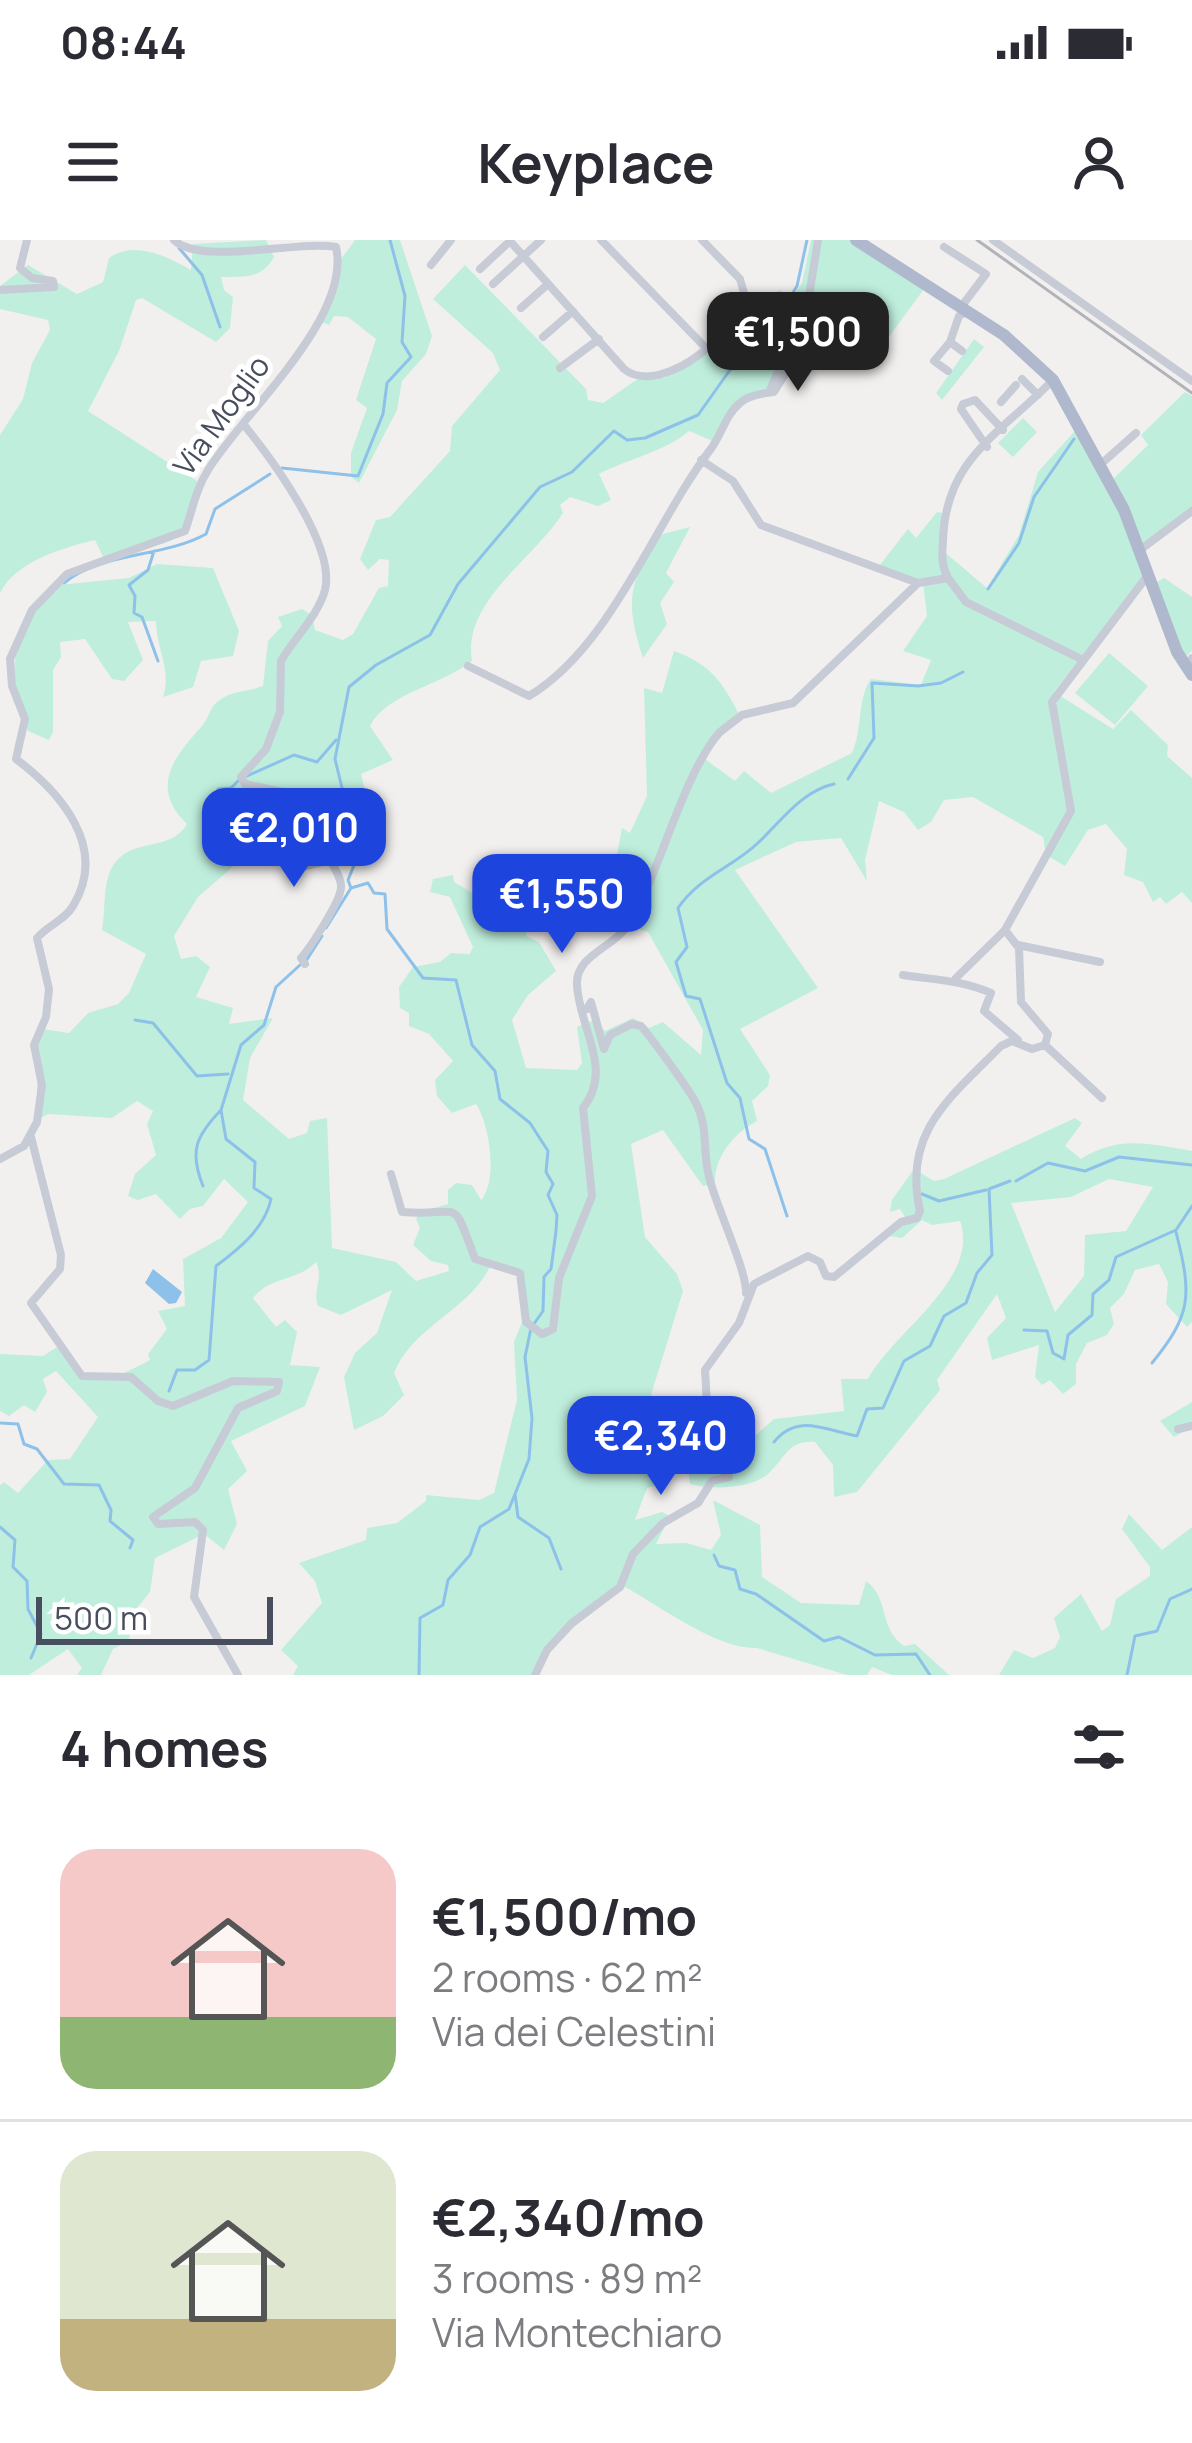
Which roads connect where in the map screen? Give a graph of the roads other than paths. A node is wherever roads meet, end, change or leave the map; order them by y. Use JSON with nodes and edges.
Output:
{"nodes":[{"id":1,"x":27,"y":240,"type":"edge"},
{"id":2,"x":174,"y":240,"type":"edge"},
{"id":3,"x":541,"y":240,"type":"edge"},
{"id":4,"x":601,"y":240,"type":"edge"},
{"id":5,"x":702,"y":240,"type":"edge"},
{"id":6,"x":818,"y":240,"type":"edge"},
{"id":7,"x":856,"y":240,"type":"edge"},
{"id":8,"x":993,"y":240,"type":"edge"},
{"id":9,"x":509,"y":241,"type":"edge"},
{"id":10,"x":446,"y":242,"type":"edge"},
{"id":11,"x":944,"y":247,"type":"dead end"},
{"id":12,"x":524,"y":257,"type":"junction"},
{"id":13,"x":431,"y":265,"type":"dead end"},
{"id":14,"x":480,"y":269,"type":"dead end"},
{"id":15,"x":493,"y":284,"type":"dead end"},
{"id":16,"x":548,"y":284,"type":"junction"},
{"id":17,"x":0,"y":290,"type":"edge"},
{"id":18,"x":521,"y":308,"type":"dead end"},
{"id":19,"x":962,"y":310,"type":"junction"},
{"id":20,"x":573,"y":311,"type":"junction"},
{"id":21,"x":814,"y":330,"type":"dead end"},
{"id":22,"x":542,"y":337,"type":"dead end"},
{"id":23,"x":599,"y":339,"type":"junction"},
{"id":24,"x":950,"y":341,"type":"junction"},
{"id":25,"x":704,"y":346,"type":"junction"},
{"id":26,"x":962,"y":351,"type":"dead end"},
{"id":27,"x":560,"y":368,"type":"dead end"},
{"id":28,"x":948,"y":371,"type":"dead end"},
{"id":29,"x":1014,"y":371,"type":"dead end"},
{"id":30,"x":1053,"y":380,"type":"junction"},
{"id":31,"x":1192,"y":381,"type":"edge"},
{"id":32,"x":1016,"y":385,"type":"junction"},
{"id":33,"x":769,"y":392,"type":"junction"},
{"id":34,"x":1038,"y":394,"type":"junction"},
{"id":35,"x":1001,"y":401,"type":"dead end"},
{"id":36,"x":244,"y":425,"type":"junction"},
{"id":37,"x":1004,"y":430,"type":"junction"},
{"id":38,"x":1136,"y":433,"type":"dead end"},
{"id":39,"x":987,"y":447,"type":"junction"},
{"id":40,"x":701,"y":460,"type":"junction"},
{"id":41,"x":1101,"y":464,"type":"junction"},
{"id":42,"x":1192,"y":511,"type":"edge"},
{"id":43,"x":1140,"y":550,"type":"junction"},
{"id":44,"x":1148,"y":575,"type":"junction"},
{"id":45,"x":943,"y":578,"type":"junction"},
{"id":46,"x":918,"y":583,"type":"junction"},
{"id":47,"x":1081,"y":659,"type":"junction"},
{"id":48,"x":468,"y":665,"type":"dead end"},
{"id":49,"x":1192,"y":675,"type":"edge"},
{"id":50,"x":1005,"y":930,"type":"junction"},
{"id":51,"x":1018,"y":946,"type":"junction"},
{"id":52,"x":305,"y":964,"type":"dead end"},
{"id":53,"x":903,"y":975,"type":"dead end"},
{"id":54,"x":956,"y":978,"type":"junction"},
{"id":55,"x":585,"y":1011,"type":"junction"},
{"id":56,"x":1019,"y":1042,"type":"junction"},
{"id":57,"x":1045,"y":1045,"type":"junction"},
{"id":58,"x":1102,"y":1098,"type":"dead end"},
{"id":59,"x":32,"y":1135,"type":"junction"},
{"id":60,"x":0,"y":1159,"type":"edge"},
{"id":61,"x":391,"y":1174,"type":"dead end"},
{"id":62,"x":744,"y":1312,"type":"junction"},
{"id":63,"x":1192,"y":1426,"type":"edge"},
{"id":64,"x":1178,"y":1429,"type":"dead end"},
{"id":65,"x":238,"y":1675,"type":"edge"},
{"id":66,"x":536,"y":1675,"type":"edge"}],
"edges":[{"from":1,"to":17,"type":"street"},
{"from":2,"to":36,"type":"street","name":"Via Moglio"},
{"from":3,"to":12,"type":"street"},
{"from":4,"to":25,"type":"street"},
{"from":5,"to":25,"type":"street"},
{"from":6,"to":33,"type":"street"},
{"from":7,"to":19,"type":"main road"},
{"from":8,"to":31,"type":"street"},
{"from":9,"to":12,"type":"street"},
{"from":9,"to":14,"type":"street"},
{"from":10,"to":13,"type":"street"},
{"from":11,"to":19,"type":"street"},
{"from":12,"to":15,"type":"street"},
{"from":12,"to":16,"type":"street"},
{"from":16,"to":18,"type":"street"},
{"from":16,"to":20,"type":"street"},
{"from":19,"to":24,"type":"street"},
{"from":19,"to":30,"type":"main road"},
{"from":20,"to":22,"type":"street"},
{"from":20,"to":23,"type":"street"},
{"from":21,"to":33,"type":"street"},
{"from":23,"to":25,"type":"street"},
{"from":23,"to":27,"type":"street"},
{"from":24,"to":26,"type":"street"},
{"from":24,"to":28,"type":"street"},
{"from":29,"to":32,"type":"street"},
{"from":30,"to":34,"type":"street"},
{"from":30,"to":41,"type":"main road"},
{"from":32,"to":34,"type":"street"},
{"from":32,"to":35,"type":"street"},
{"from":33,"to":40,"type":"street"},
{"from":34,"to":37,"type":"street"},
{"from":36,"to":52,"type":"street"},
{"from":36,"to":59,"type":"street","name":"Via Moglio"},
{"from":37,"to":39,"type":"street"},
{"from":37,"to":39,"type":"street"},
{"from":38,"to":41,"type":"street"},
{"from":39,"to":45,"type":"street"},
{"from":40,"to":46,"type":"street"},
{"from":40,"to":48,"type":"street"},
{"from":41,"to":43,"type":"main road"},
{"from":42,"to":43,"type":"street"},
{"from":43,"to":44,"type":"main road"},
{"from":44,"to":47,"type":"street"},
{"from":44,"to":49,"type":"main road"},
{"from":45,"to":46,"type":"street"},
{"from":45,"to":47,"type":"street"},
{"from":46,"to":55,"type":"street"},
{"from":47,"to":50,"type":"street"},
{"from":50,"to":51,"type":"street"},
{"from":50,"to":54,"type":"street"},
{"from":51,"to":51,"type":"street"},
{"from":51,"to":57,"type":"street"},
{"from":53,"to":54,"type":"street"},
{"from":54,"to":56,"type":"street"},
{"from":55,"to":61,"type":"street"},
{"from":55,"to":62,"type":"street"},
{"from":56,"to":57,"type":"street"},
{"from":56,"to":62,"type":"street"},
{"from":57,"to":58,"type":"street"},
{"from":59,"to":60,"type":"street"},
{"from":59,"to":65,"type":"street"},
{"from":62,"to":66,"type":"street"},
{"from":63,"to":64,"type":"street"}]}
